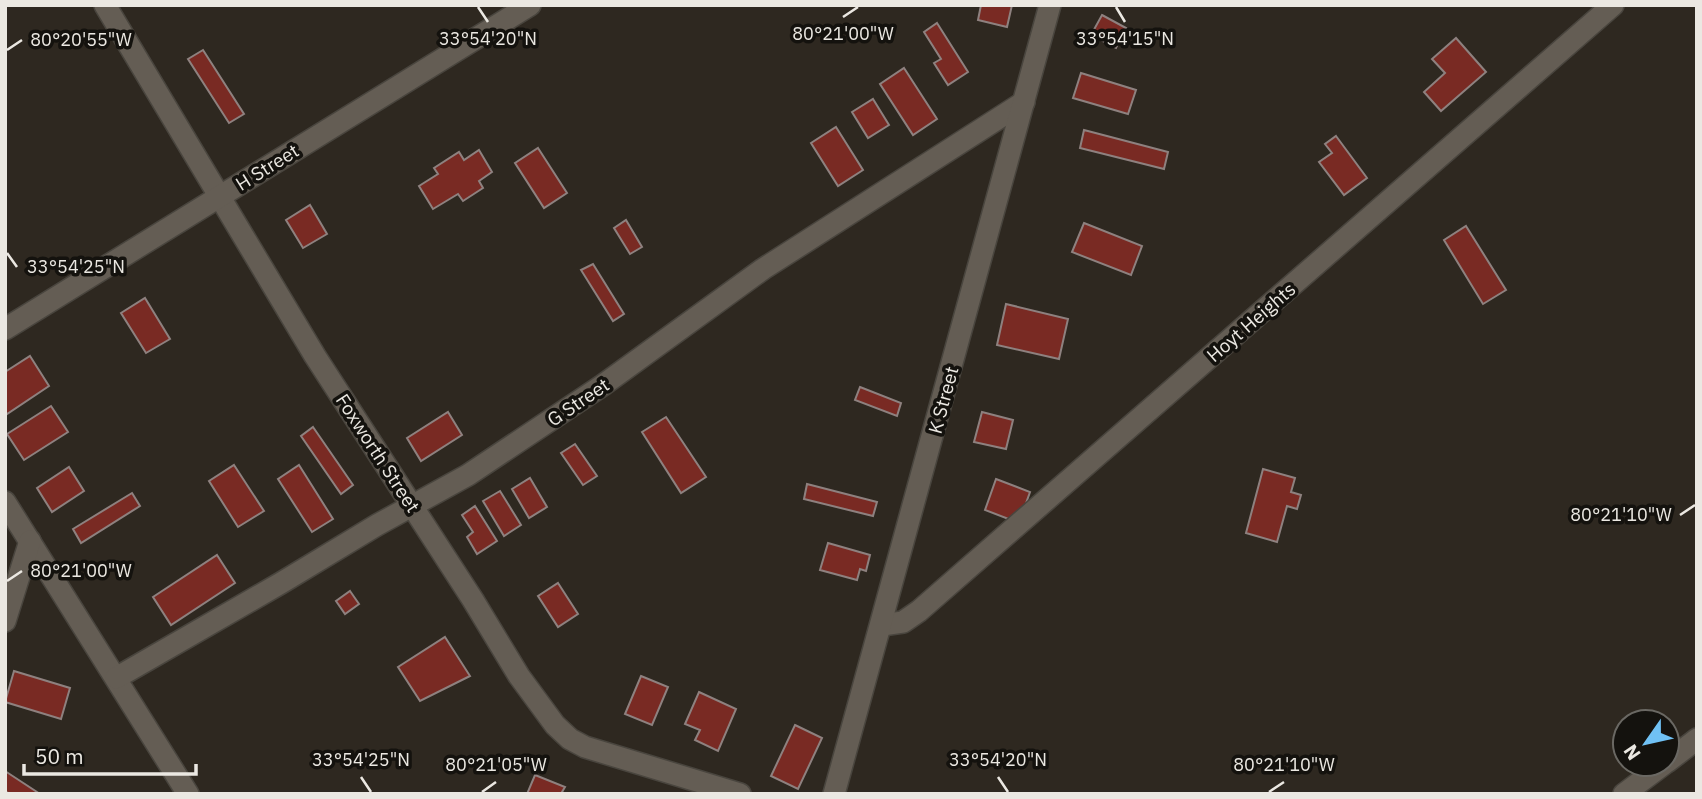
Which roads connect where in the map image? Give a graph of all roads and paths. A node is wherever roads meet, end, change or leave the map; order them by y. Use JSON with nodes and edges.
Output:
{"nodes":[{"id":1,"x":105,"y":5,"type":"edge"},
{"id":2,"x":530,"y":5,"type":"edge"},
{"id":3,"x":1050,"y":5,"type":"edge"},
{"id":4,"x":1613,"y":5,"type":"edge"},
{"id":5,"x":1024,"y":102,"type":"junction"},
{"id":6,"x":220,"y":195,"type":"junction"},
{"id":7,"x":5,"y":329,"type":"edge"},
{"id":8,"x":5,"y":502,"type":"edge"},
{"id":9,"x":412,"y":506,"type":"junction"},
{"id":10,"x":30,"y":541,"type":"junction"},
{"id":11,"x":5,"y":621,"type":"edge"},
{"id":12,"x":882,"y":625,"type":"junction"},
{"id":13,"x":116,"y":678,"type":"junction"},
{"id":14,"x":1697,"y":739,"type":"edge"},
{"id":15,"x":1681,"y":751,"type":"edge"},
{"id":16,"x":1645,"y":778,"type":"edge"},
{"id":17,"x":188,"y":794,"type":"edge"},
{"id":18,"x":740,"y":794,"type":"edge"},
{"id":19,"x":834,"y":794,"type":"edge"},
{"id":20,"x":1624,"y":794,"type":"edge"}],
"edges":[{"from":1,"to":6,"type":"street","name":"Foxworth Street"},
{"from":2,"to":6,"type":"street","name":"H Street"},
{"from":3,"to":5,"type":"street","name":"K Street"},
{"from":4,"to":12,"type":"street","name":"Hoyt Heights"},
{"from":5,"to":9,"type":"street","name":"G Street"},
{"from":5,"to":12,"type":"street","name":"K Street"},
{"from":6,"to":7,"type":"street","name":"H Street"},
{"from":6,"to":9,"type":"street","name":"Foxworth Street"},
{"from":8,"to":10,"type":"street"},
{"from":9,"to":13,"type":"street","name":"G Street"},
{"from":9,"to":18,"type":"street","name":"Foxworth Street"},
{"from":10,"to":11,"type":"street"},
{"from":10,"to":13,"type":"street"},
{"from":12,"to":19,"type":"street","name":"K Street"},
{"from":13,"to":17,"type":"street"},
{"from":14,"to":15,"type":"street"},
{"from":16,"to":20,"type":"street"}]}
